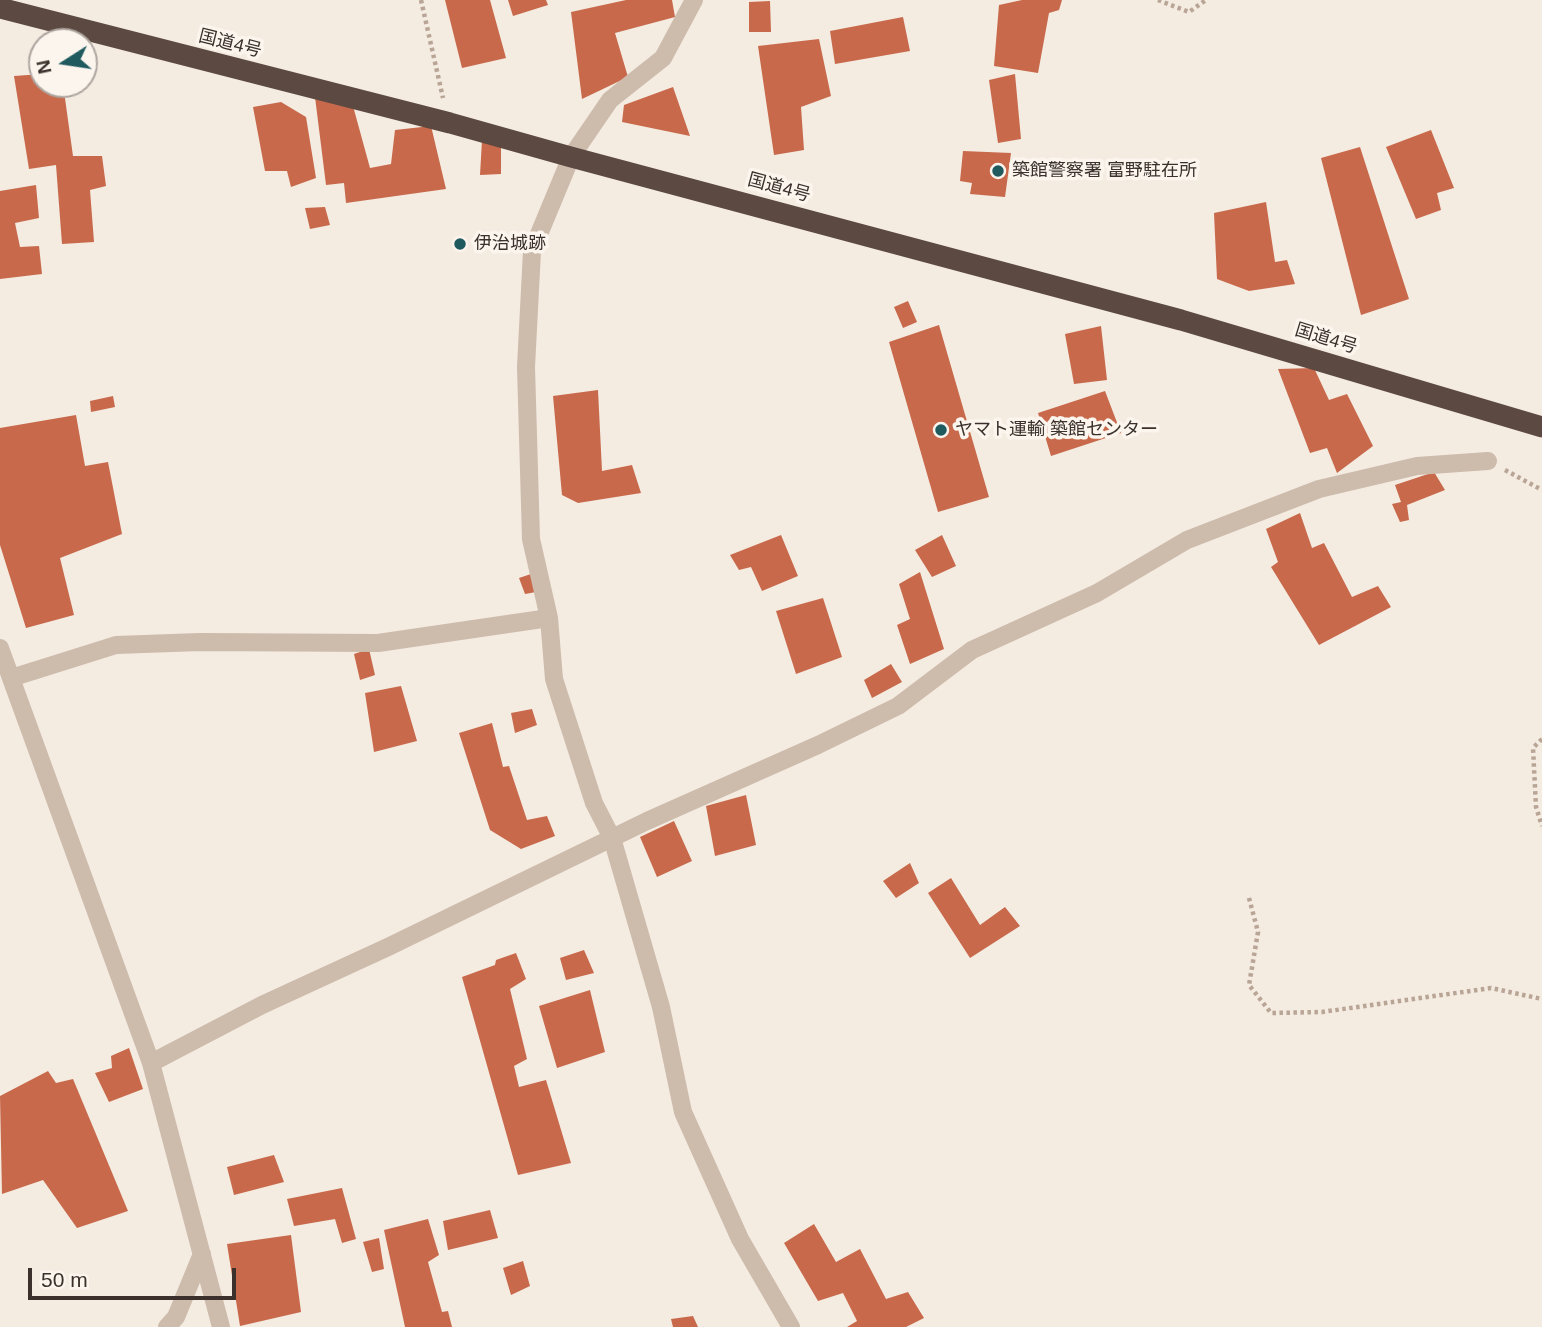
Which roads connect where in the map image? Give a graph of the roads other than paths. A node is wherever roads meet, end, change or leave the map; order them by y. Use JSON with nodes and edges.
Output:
{"nodes":[{"id":1,"x":694,"y":0,"type":"edge"},
{"id":2,"x":0,"y":8,"type":"edge"},
{"id":3,"x":571,"y":158,"type":"junction"},
{"id":4,"x":1542,"y":427,"type":"edge"},
{"id":5,"x":1489,"y":461,"type":"road end"},
{"id":6,"x":549,"y":618,"type":"junction"},
{"id":7,"x":0,"y":648,"type":"edge"},
{"id":8,"x":11,"y":678,"type":"junction"},
{"id":9,"x":612,"y":838,"type":"junction"},
{"id":10,"x":150,"y":1063,"type":"junction"},
{"id":11,"x":202,"y":1254,"type":"junction"},
{"id":12,"x":167,"y":1327,"type":"edge"},
{"id":13,"x":221,"y":1327,"type":"edge"},
{"id":14,"x":791,"y":1327,"type":"edge"}],
"edges":[{"from":1,"to":3,"type":"street"},
{"from":2,"to":3,"type":"highway","name":"国道4号"},
{"from":3,"to":4,"type":"highway","name":"国道4号"},
{"from":3,"to":6,"type":"street"},
{"from":5,"to":9,"type":"street"},
{"from":6,"to":8,"type":"street"},
{"from":6,"to":9,"type":"street"},
{"from":7,"to":8,"type":"street"},
{"from":8,"to":10,"type":"street"},
{"from":9,"to":10,"type":"street"},
{"from":9,"to":14,"type":"street"},
{"from":10,"to":11,"type":"street"},
{"from":11,"to":12,"type":"street"},
{"from":11,"to":13,"type":"street"}]}
